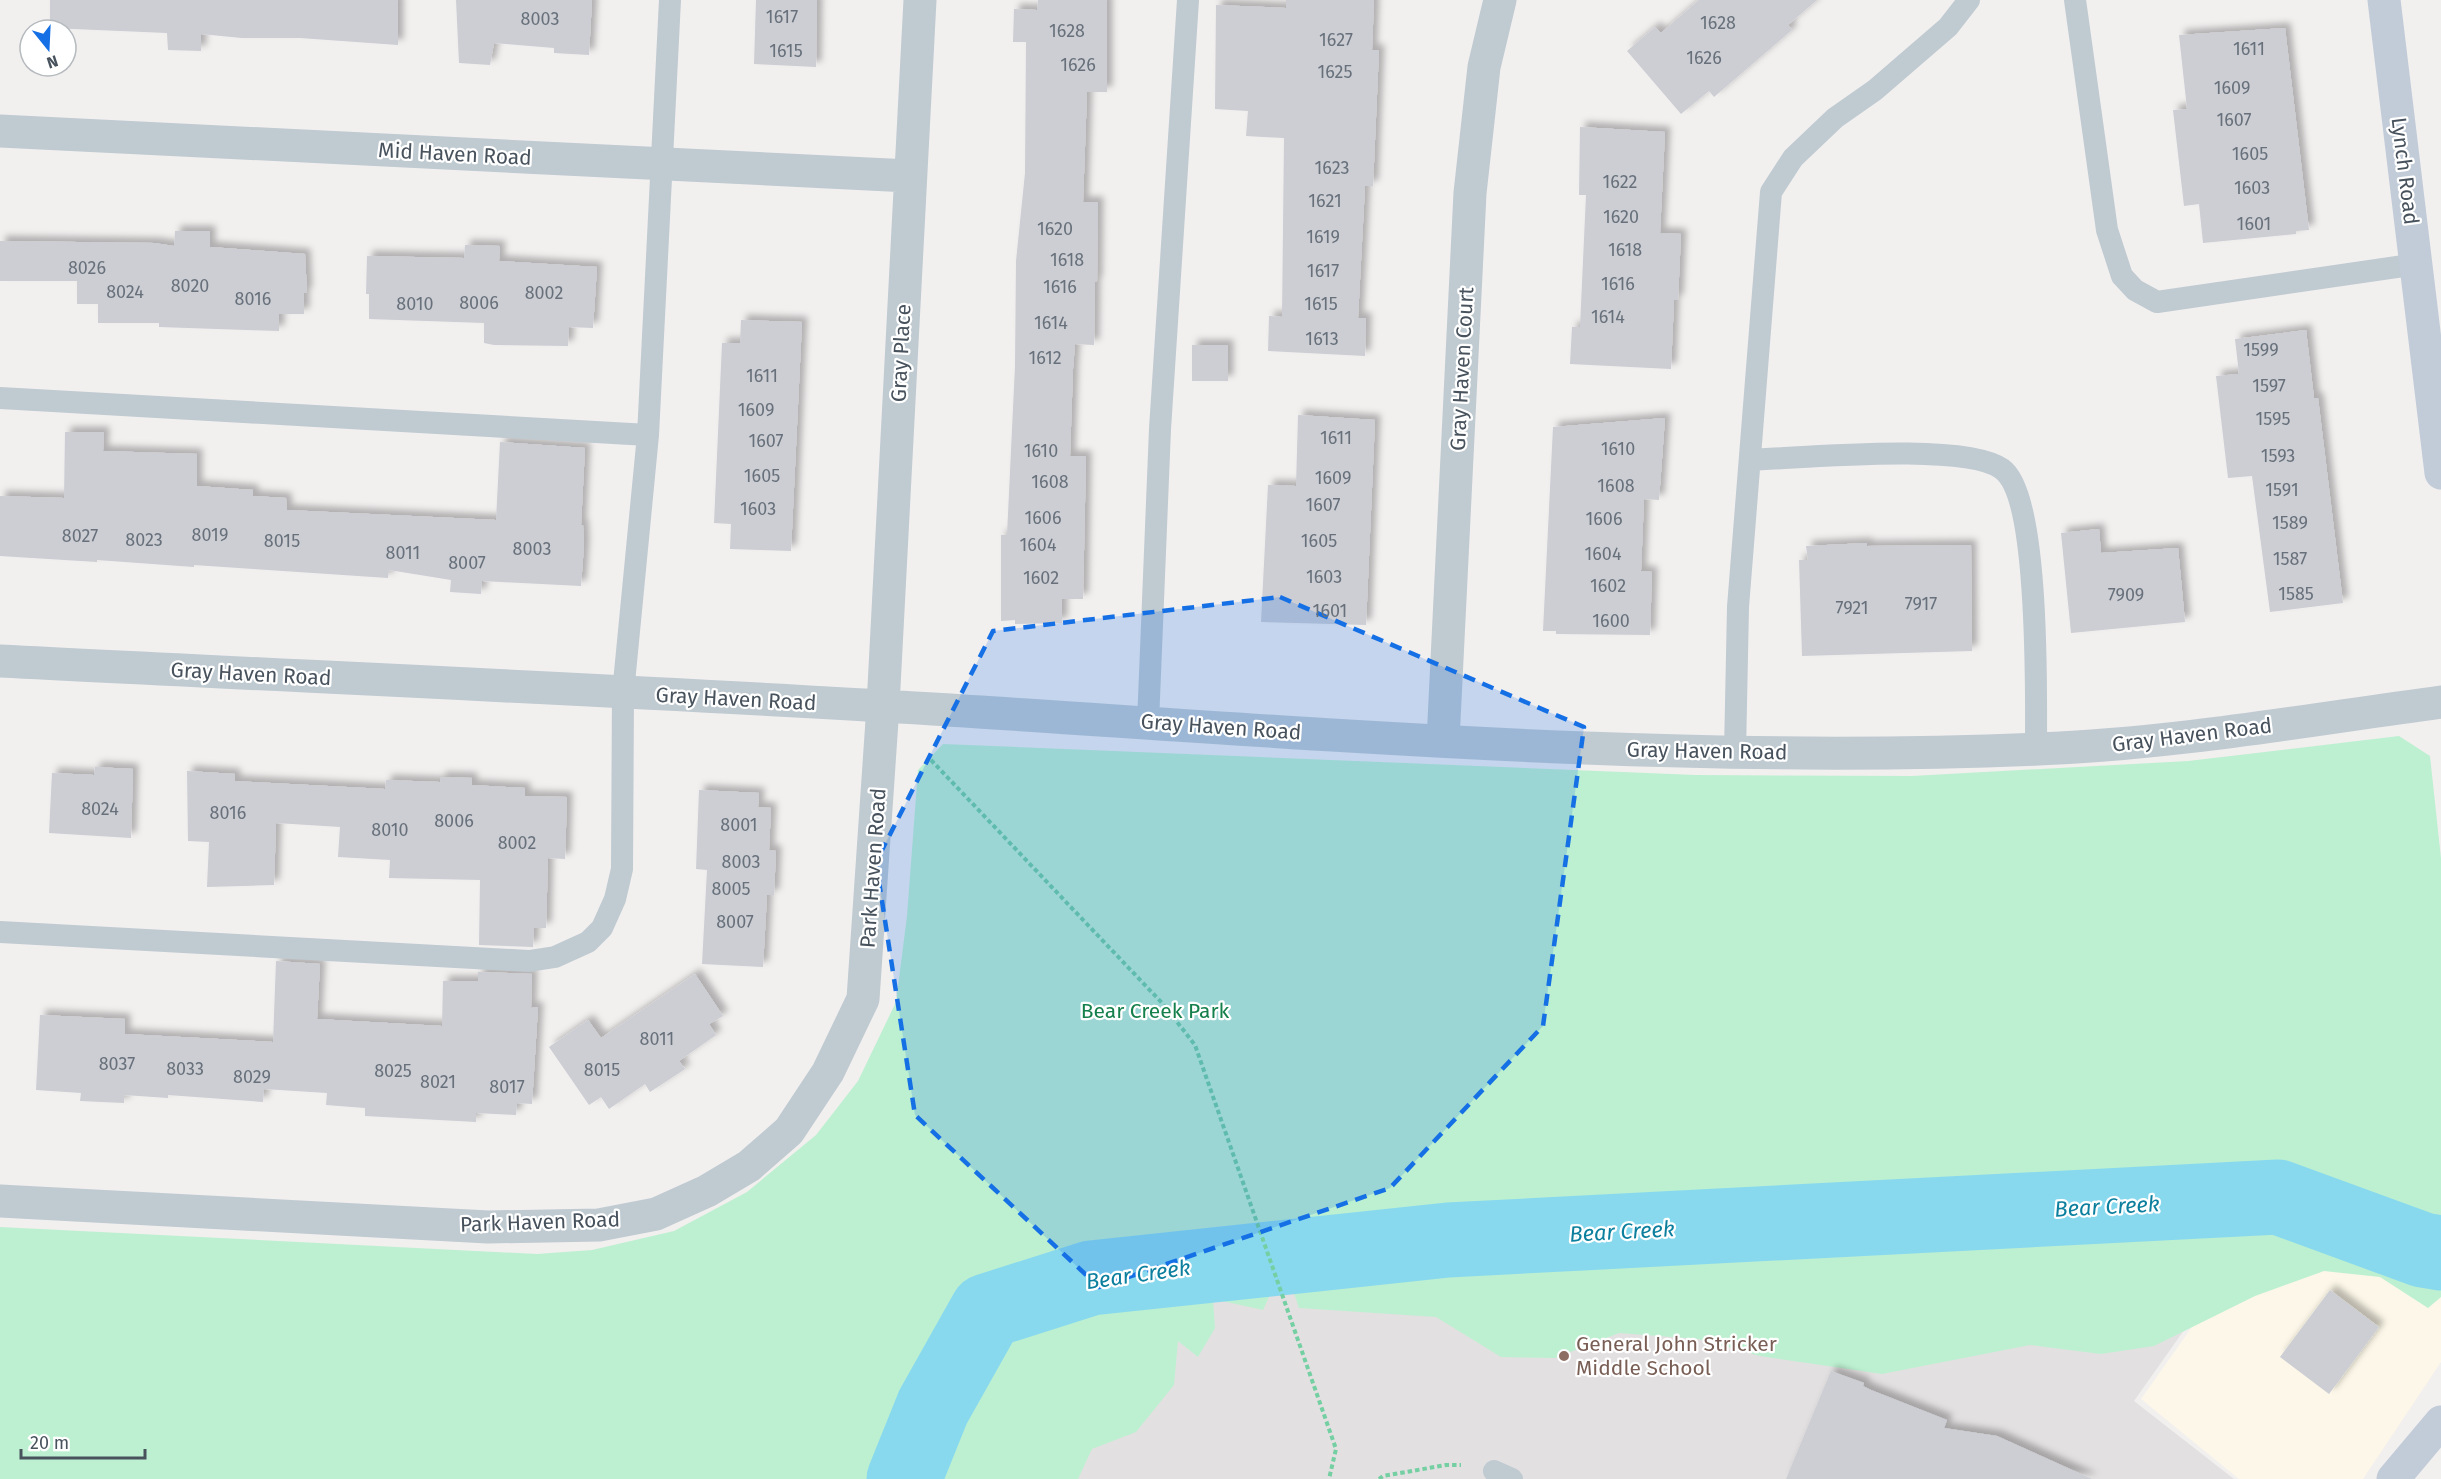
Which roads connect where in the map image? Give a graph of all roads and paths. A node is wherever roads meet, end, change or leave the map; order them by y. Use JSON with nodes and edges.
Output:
{"nodes":[{"id":1,"x":670,"y":0,"type":"edge"},
{"id":2,"x":920,"y":0,"type":"edge"},
{"id":3,"x":1188,"y":0,"type":"edge"},
{"id":4,"x":1500,"y":0,"type":"edge"},
{"id":5,"x":1969,"y":0,"type":"edge"},
{"id":6,"x":2075,"y":0,"type":"edge"},
{"id":7,"x":2384,"y":0,"type":"edge"},
{"id":8,"x":0,"y":130,"type":"edge"},
{"id":9,"x":662,"y":165,"type":"junction"},
{"id":10,"x":909,"y":176,"type":"junction"},
{"id":11,"x":2417,"y":264,"type":"junction"},
{"id":12,"x":2433,"y":342,"type":"edge"},
{"id":13,"x":0,"y":398,"type":"edge"},
{"id":14,"x":648,"y":435,"type":"junction"},
{"id":15,"x":1750,"y":460,"type":"junction"},
{"id":16,"x":2441,"y":472,"type":"edge"},
{"id":17,"x":0,"y":661,"type":"edge"},
{"id":18,"x":623,"y":693,"type":"junction"},
{"id":19,"x":2441,"y":702,"type":"edge"},
{"id":20,"x":883,"y":706,"type":"junction"},
{"id":21,"x":1148,"y":723,"type":"junction"},
{"id":22,"x":1443,"y":741,"type":"junction"},
{"id":23,"x":2036,"y":749,"type":"junction"},
{"id":24,"x":1735,"y":752,"type":"junction"},
{"id":25,"x":932,"y":760,"type":"dead end"},
{"id":26,"x":0,"y":932,"type":"edge"},
{"id":27,"x":0,"y":1201,"type":"edge"},
{"id":28,"x":2438,"y":1421,"type":"edge"},
{"id":29,"x":1503,"y":1475,"type":"edge"},
{"id":30,"x":1329,"y":1479,"type":"edge"},
{"id":31,"x":1379,"y":1479,"type":"edge"},
{"id":32,"x":2393,"y":1479,"type":"edge"}],
"edges":[{"from":1,"to":9,"type":"lane"},
{"from":2,"to":10,"type":"street","name":"Gray Place"},
{"from":3,"to":21,"type":"lane"},
{"from":4,"to":22,"type":"street","name":"Gray Haven Court"},
{"from":5,"to":15,"type":"lane"},
{"from":6,"to":11,"type":"lane"},
{"from":7,"to":11,"type":"street","name":"Lynch Road"},
{"from":8,"to":9,"type":"street","name":"Mid Haven Road"},
{"from":9,"to":10,"type":"street","name":"Mid Haven Road"},
{"from":9,"to":14,"type":"lane"},
{"from":10,"to":20,"type":"street","name":"Gray Place"},
{"from":11,"to":12,"type":"street","name":"Lynch Road"},
{"from":12,"to":16,"type":"street","name":"Lynch Road"},
{"from":13,"to":14,"type":"lane"},
{"from":14,"to":18,"type":"lane"},
{"from":15,"to":23,"type":"lane"},
{"from":15,"to":24,"type":"lane"},
{"from":17,"to":18,"type":"street","name":"Gray Haven Road"},
{"from":18,"to":20,"type":"street","name":"Gray Haven Road"},
{"from":18,"to":26,"type":"lane"},
{"from":19,"to":23,"type":"street","name":"Gray Haven Road"},
{"from":20,"to":21,"type":"street","name":"Gray Haven Road"},
{"from":20,"to":27,"type":"street","name":"Park Haven Road"},
{"from":21,"to":22,"type":"street","name":"Gray Haven Road"},
{"from":22,"to":24,"type":"street","name":"Gray Haven Road"},
{"from":23,"to":24,"type":"street","name":"Gray Haven Road"},
{"from":25,"to":30,"type":"path"},
{"from":28,"to":32,"type":"street"},
{"from":29,"to":31,"type":"path"}]}
